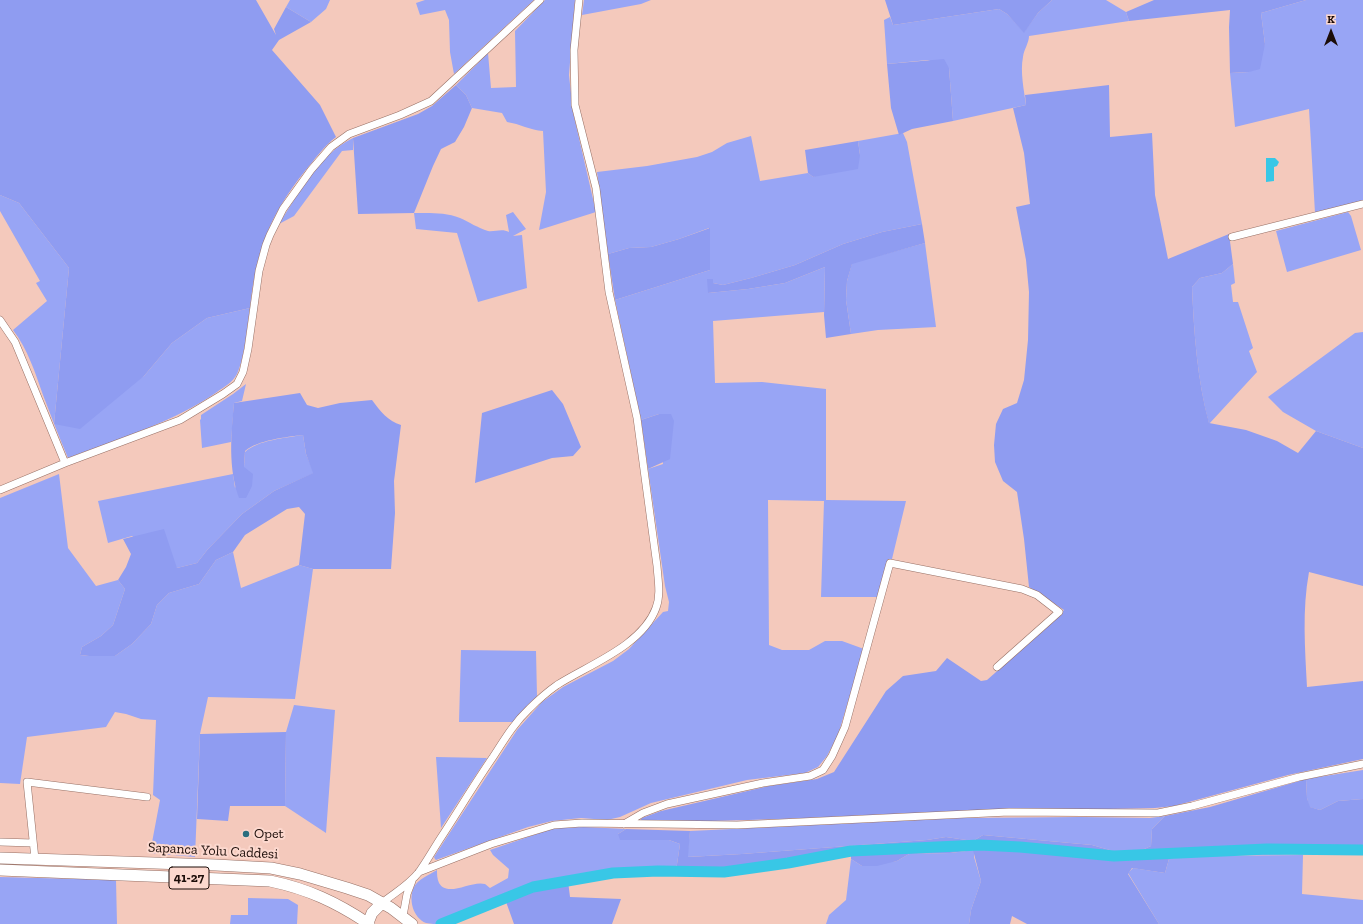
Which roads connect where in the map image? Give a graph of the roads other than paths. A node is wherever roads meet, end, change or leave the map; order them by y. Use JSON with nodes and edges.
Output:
{"nodes":[{"id":1,"x":540,"y":0,"type":"edge"},
{"id":2,"x":579,"y":0,"type":"edge"},
{"id":3,"x":1363,"y":204,"type":"edge"},
{"id":4,"x":1232,"y":237,"type":"dead end"},
{"id":5,"x":0,"y":320,"type":"edge"},
{"id":6,"x":65,"y":464,"type":"junction"},
{"id":7,"x":0,"y":490,"type":"edge"},
{"id":8,"x":997,"y":667,"type":"dead end"},
{"id":9,"x":1363,"y":764,"type":"edge"},
{"id":10,"x":147,"y":797,"type":"dead end"},
{"id":11,"x":624,"y":824,"type":"junction"},
{"id":12,"x":0,"y":842,"type":"edge"},
{"id":13,"x":33,"y":843,"type":"junction"},
{"id":14,"x":0,"y":858,"type":"edge"},
{"id":15,"x":35,"y":859,"type":"junction"},
{"id":16,"x":0,"y":870,"type":"edge"},
{"id":17,"x":418,"y":872,"type":"junction"},
{"id":18,"x":412,"y":879,"type":"junction"},
{"id":19,"x":382,"y":903,"type":"junction"},
{"id":20,"x":401,"y":920,"type":"edge"},
{"id":21,"x":368,"y":924,"type":"edge"},
{"id":22,"x":412,"y":924,"type":"edge"}],
"edges":[{"from":1,"to":6,"type":"street"},
{"from":2,"to":17,"type":"street"},
{"from":3,"to":4,"type":"street"},
{"from":5,"to":6,"type":"street"},
{"from":6,"to":7,"type":"street"},
{"from":8,"to":11,"type":"street"},
{"from":9,"to":11,"type":"street"},
{"from":10,"to":13,"type":"street"},
{"from":11,"to":17,"type":"street"},
{"from":12,"to":13,"type":"street"},
{"from":13,"to":15,"type":"street"},
{"from":14,"to":15,"type":"highway","name":"Sapanca Yolu Caddesi"},
{"from":15,"to":19,"type":"highway","name":"Sapanca Yolu Caddesi"},
{"from":16,"to":21,"type":"highway","name":"Sapanca Yolu Caddesi","number":"41-27"},
{"from":17,"to":18,"type":"street"},
{"from":18,"to":19,"type":"street"},
{"from":18,"to":20,"type":"street"},
{"from":19,"to":20,"type":"highway","name":"Sapanca Yolu Caddesi"},
{"from":19,"to":21,"type":"highway"},
{"from":20,"to":22,"type":"highway","name":"Sapanca Yolu Caddesi"}]}
